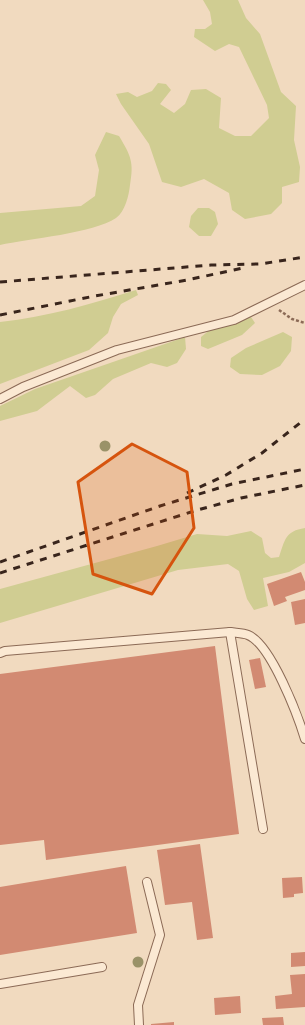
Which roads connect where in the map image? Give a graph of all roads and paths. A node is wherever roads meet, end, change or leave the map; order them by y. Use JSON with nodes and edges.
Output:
{"nodes":[{"id":1,"x":305,"y":285,"type":"edge"},
{"id":2,"x":268,"y":303,"type":"junction"},
{"id":3,"x":305,"y":323,"type":"edge"},
{"id":4,"x":0,"y":399,"type":"edge"},
{"id":5,"x":230,"y":632,"type":"junction"},
{"id":6,"x":0,"y":653,"type":"edge"},
{"id":7,"x":305,"y":739,"type":"edge"},
{"id":8,"x":263,"y":829,"type":"dead end"},
{"id":9,"x":147,"y":882,"type":"dead end"},
{"id":10,"x":102,"y":966,"type":"dead end"},
{"id":11,"x":0,"y":984,"type":"edge"},
{"id":12,"x":139,"y":1025,"type":"edge"}],
"edges":[{"from":1,"to":2,"type":"lane"},
{"from":2,"to":3,"type":"path"},
{"from":2,"to":4,"type":"lane"},
{"from":5,"to":6,"type":"lane"},
{"from":5,"to":7,"type":"lane"},
{"from":5,"to":8,"type":"lane"},
{"from":9,"to":12,"type":"lane"},
{"from":10,"to":11,"type":"lane"}]}
